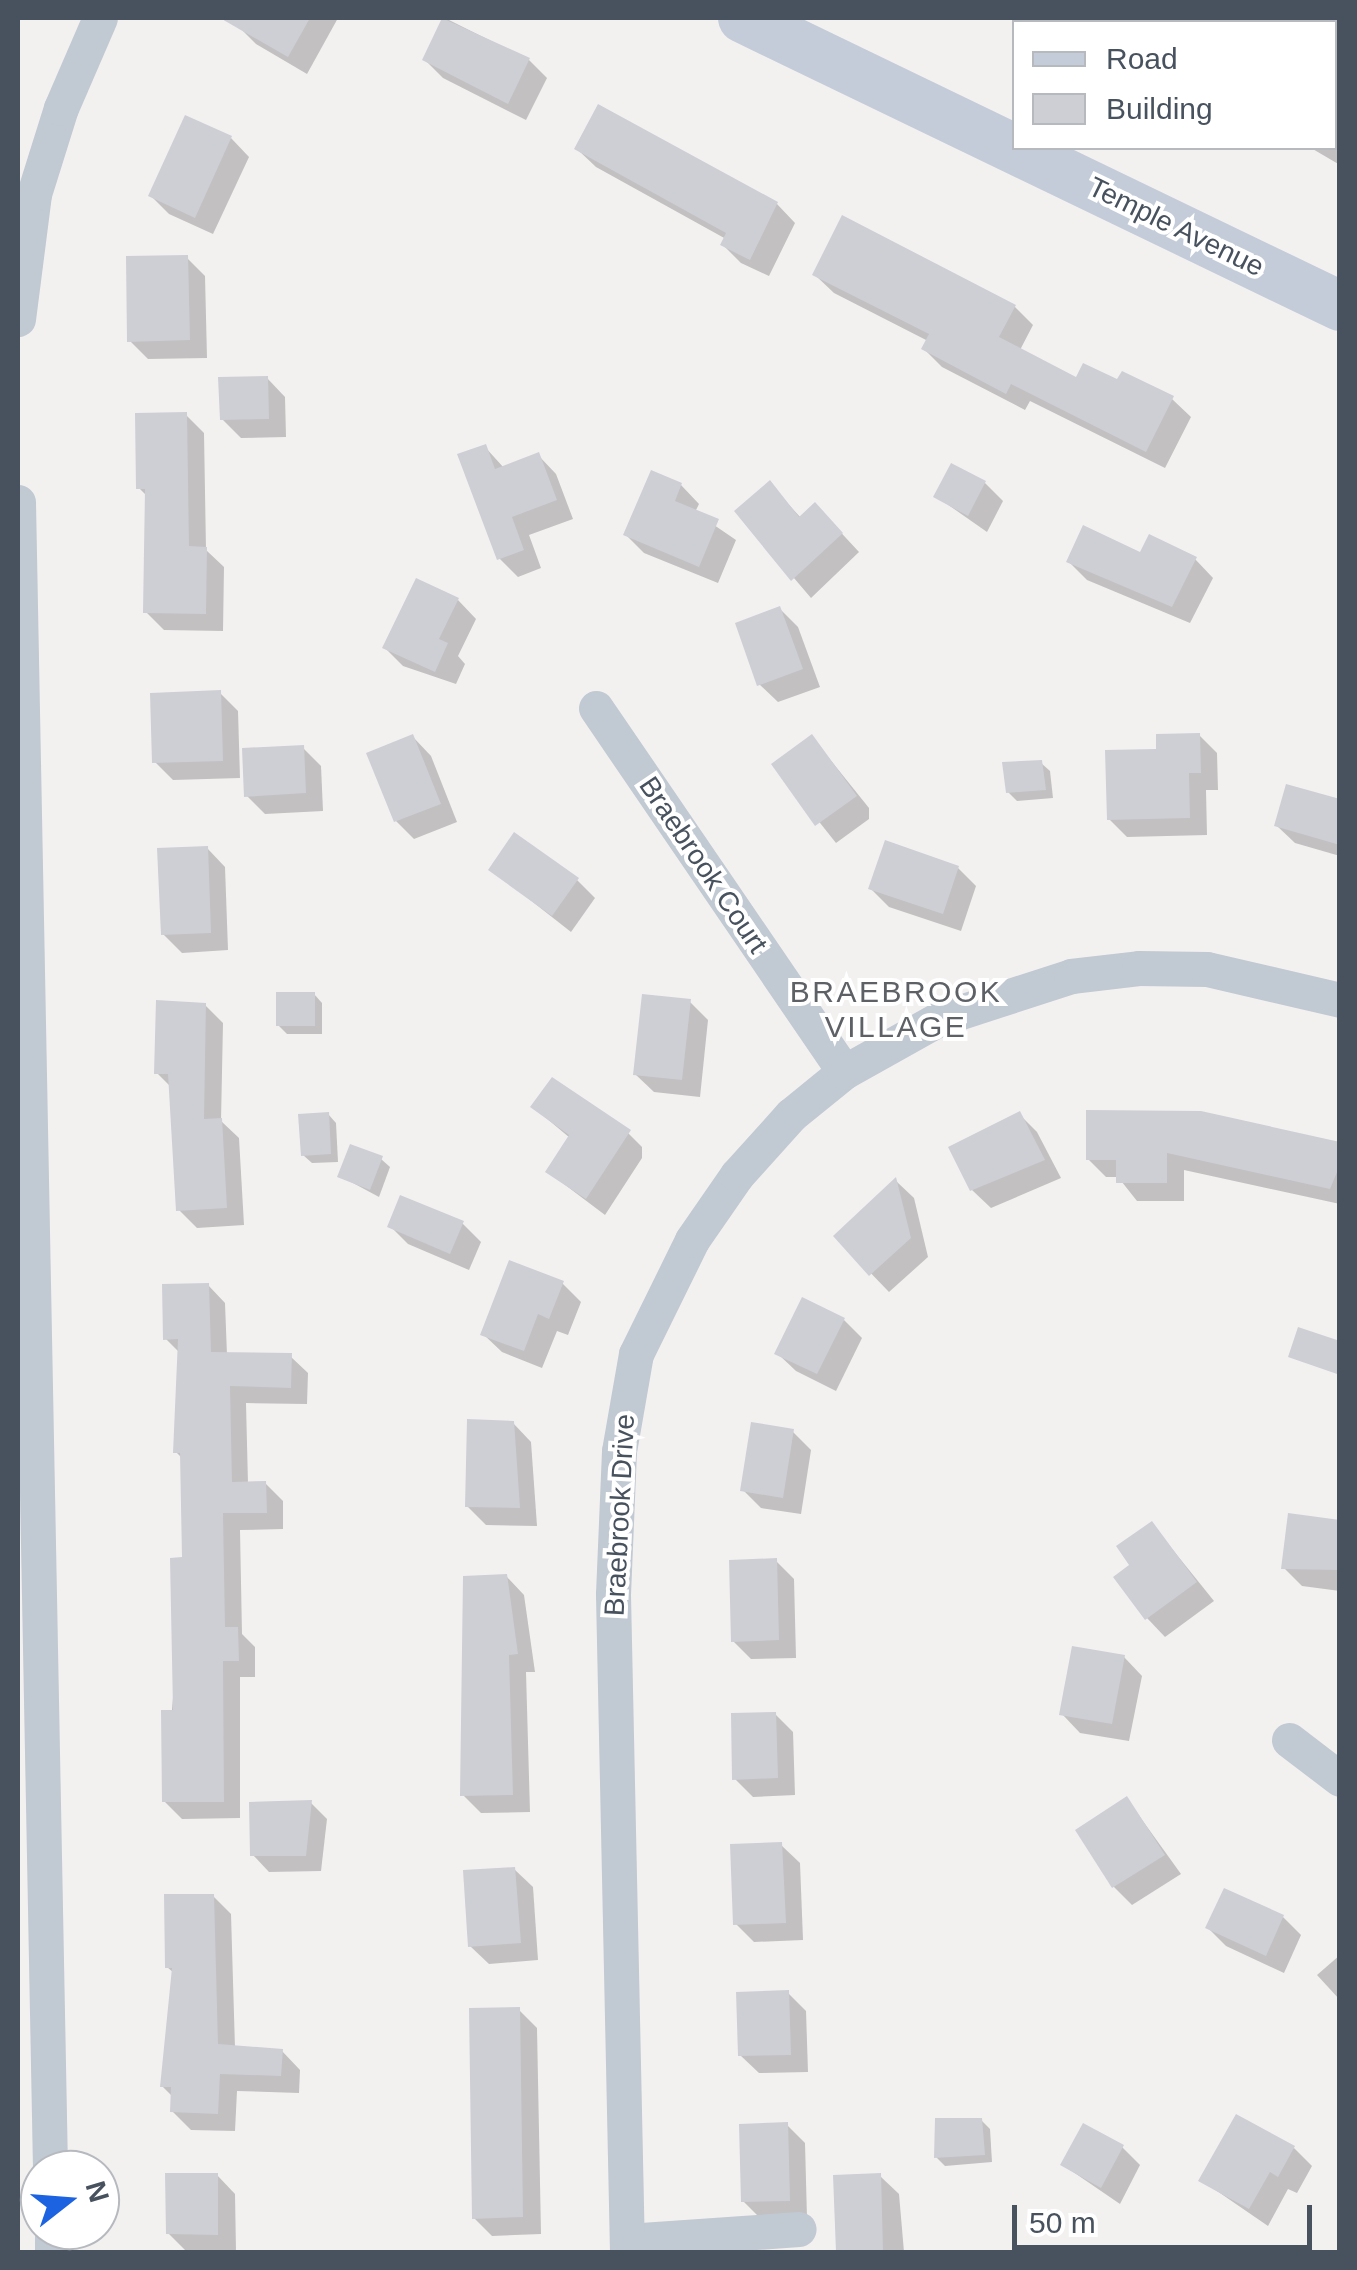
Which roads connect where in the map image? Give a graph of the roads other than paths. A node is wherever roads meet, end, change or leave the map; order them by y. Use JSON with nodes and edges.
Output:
{"nodes":[{"id":1,"x":100,"y":18,"type":"edge"},
{"id":2,"x":743,"y":18,"type":"edge"},
{"id":3,"x":1012,"y":148,"type":"edge"},
{"id":4,"x":1017,"y":150,"type":"edge"},
{"id":5,"x":1340,"y":306,"type":"edge"},
{"id":6,"x":18,"y":319,"type":"edge"},
{"id":7,"x":18,"y":502,"type":"edge"},
{"id":8,"x":596,"y":708,"type":"dead end"},
{"id":9,"x":1340,"y":1000,"type":"edge"},
{"id":10,"x":844,"y":1072,"type":"junction"},
{"id":11,"x":24,"y":1348,"type":"edge"},
{"id":12,"x":1289,"y":1740,"type":"dead end"},
{"id":13,"x":1340,"y":1779,"type":"edge"},
{"id":14,"x":49,"y":2150,"type":"edge"},
{"id":15,"x":799,"y":2229,"type":"dead end"},
{"id":16,"x":627,"y":2247,"type":"edge"}],
"edges":[{"from":1,"to":6,"type":"street"},
{"from":2,"to":3,"type":"street","name":"Temple Avenue"},
{"from":4,"to":5,"type":"street","name":"Temple Avenue"},
{"from":7,"to":11,"type":"street"},
{"from":8,"to":10,"type":"street","name":"Braebrook Court"},
{"from":9,"to":10,"type":"street","name":"Braebrook Drive"},
{"from":10,"to":16,"type":"street","name":"Braebrook Drive"},
{"from":11,"to":14,"type":"street"},
{"from":12,"to":13,"type":"street"},
{"from":15,"to":16,"type":"street"}]}
